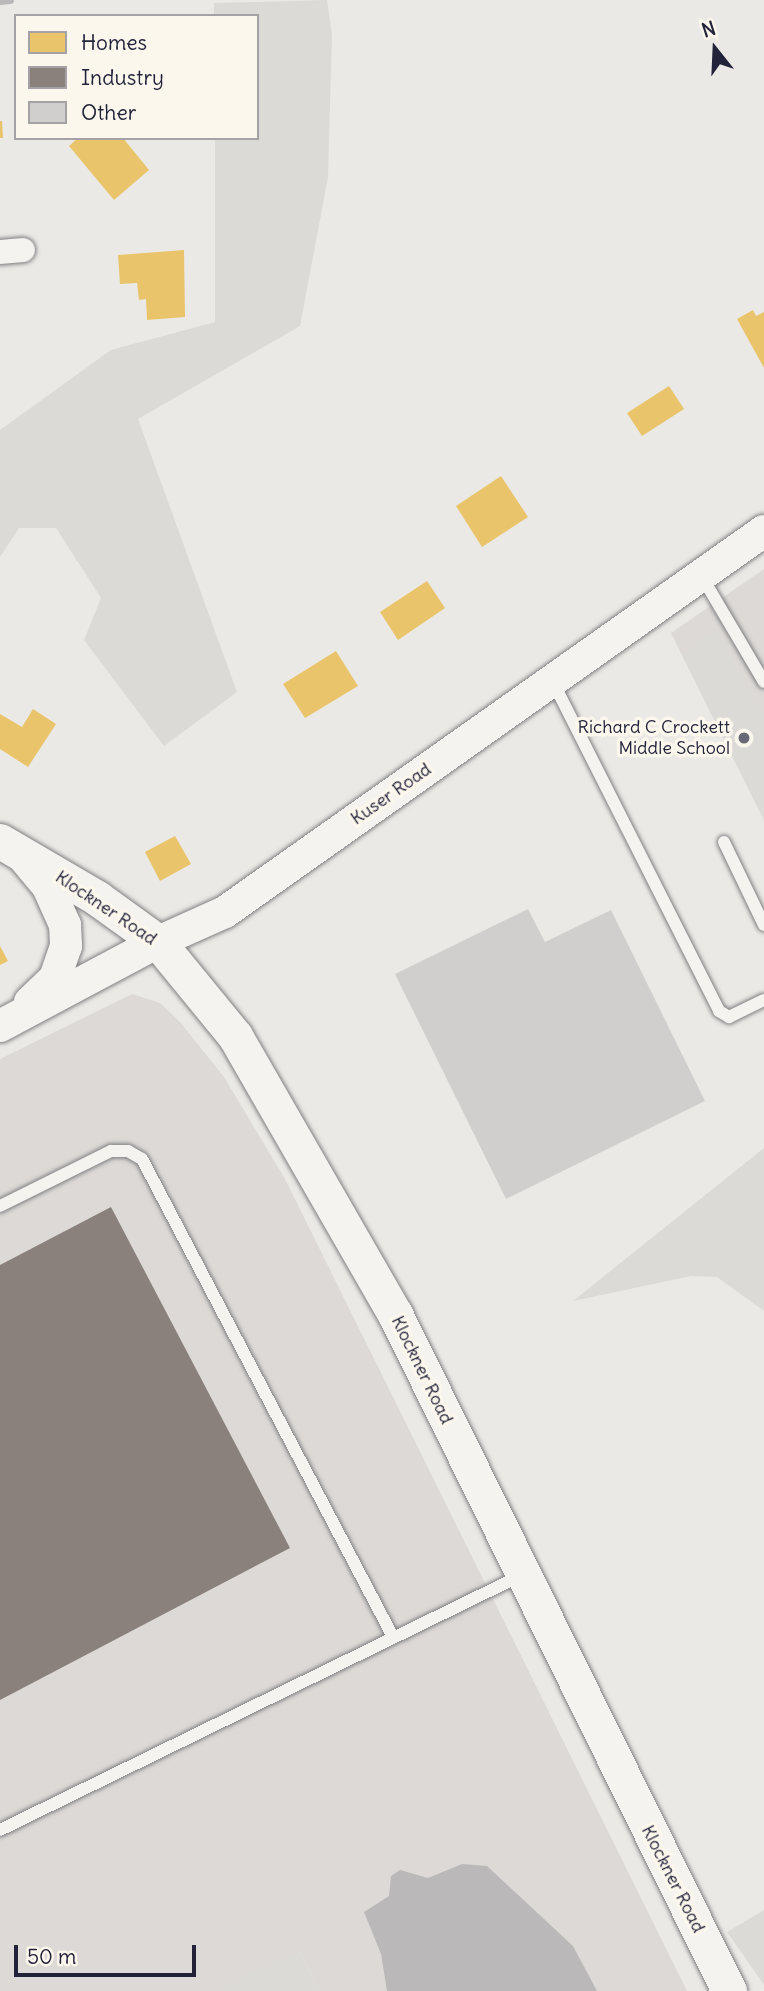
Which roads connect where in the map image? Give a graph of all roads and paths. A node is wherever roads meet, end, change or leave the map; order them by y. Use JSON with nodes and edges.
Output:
{"nodes":[{"id":1,"x":764,"y":531,"type":"edge"},
{"id":2,"x":700,"y":575,"type":"junction"},
{"id":3,"x":552,"y":680,"type":"junction"},
{"id":4,"x":764,"y":682,"type":"edge"},
{"id":5,"x":724,"y":842,"type":"dead end"},
{"id":6,"x":11,"y":848,"type":"edge"},
{"id":7,"x":764,"y":925,"type":"edge"},
{"id":8,"x":158,"y":942,"type":"junction"},
{"id":9,"x":764,"y":1000,"type":"edge"},
{"id":10,"x":6,"y":1023,"type":"edge"},
{"id":11,"x":0,"y":1206,"type":"edge"},
{"id":12,"x":523,"y":1575,"type":"junction"},
{"id":13,"x":392,"y":1635,"type":"junction"},
{"id":14,"x":0,"y":1830,"type":"edge"},
{"id":15,"x":729,"y":1991,"type":"edge"}],
"edges":[{"from":1,"to":2,"type":"street","name":"Kuser Road"},
{"from":2,"to":3,"type":"street","name":"Kuser Road"},
{"from":2,"to":4,"type":"lane"},
{"from":3,"to":8,"type":"street","name":"Kuser Road"},
{"from":3,"to":9,"type":"lane"},
{"from":5,"to":7,"type":"lane"},
{"from":6,"to":8,"type":"main road","name":"Klockner Road"},
{"from":6,"to":10,"type":"street"},
{"from":8,"to":10,"type":"street","name":"Kuser Road"},
{"from":8,"to":12,"type":"main road","name":"Klockner Road"},
{"from":11,"to":13,"type":"lane"},
{"from":12,"to":13,"type":"lane"},
{"from":12,"to":15,"type":"main road","name":"Klockner Road"},
{"from":13,"to":14,"type":"lane"}]}
